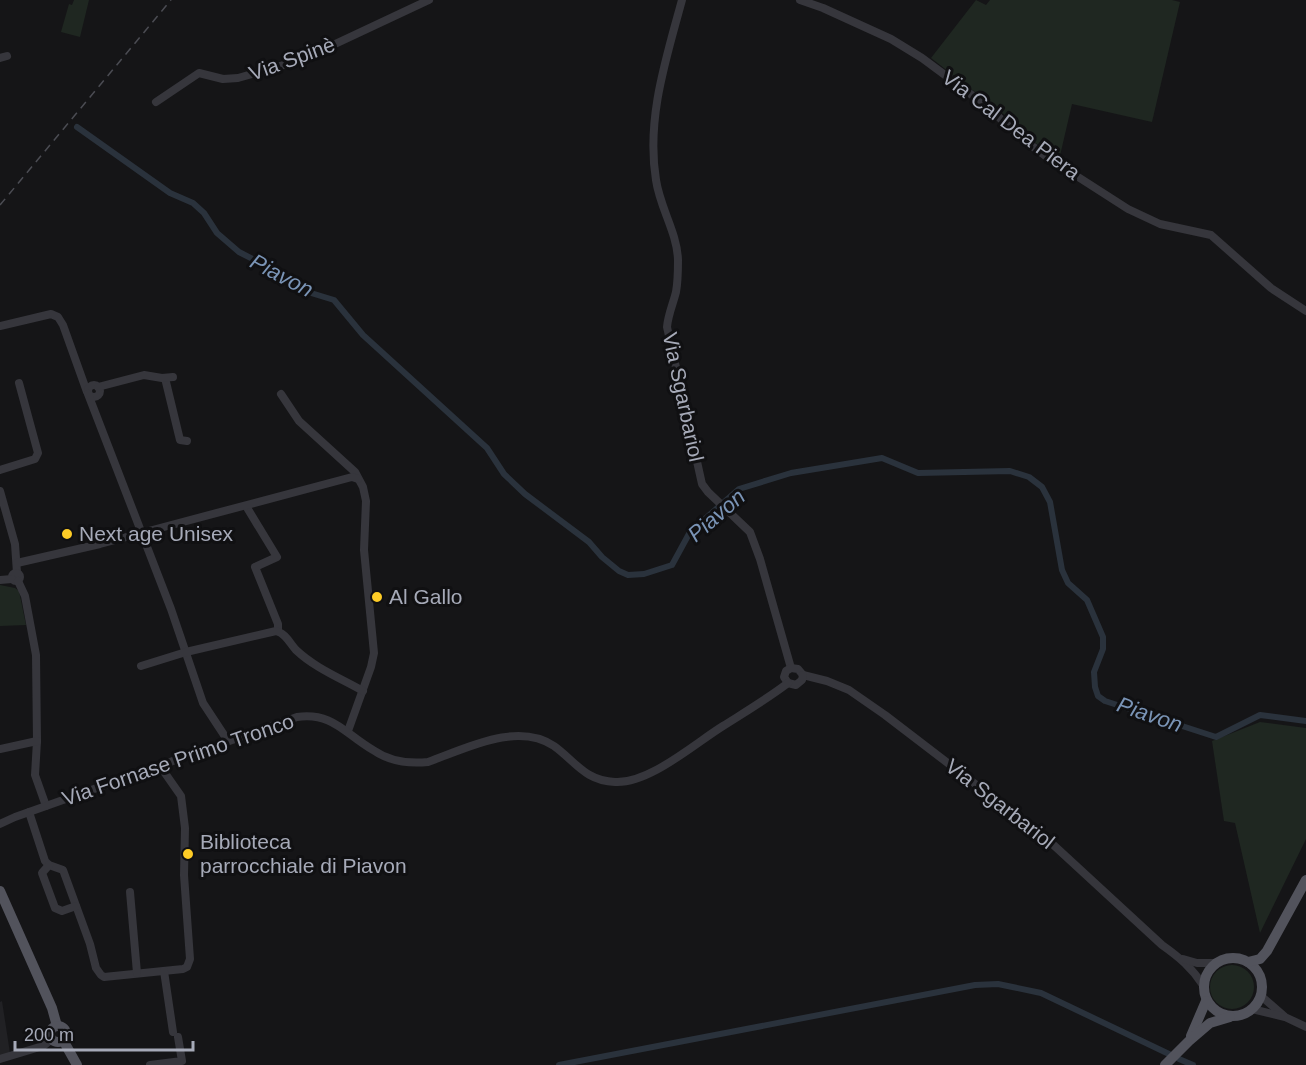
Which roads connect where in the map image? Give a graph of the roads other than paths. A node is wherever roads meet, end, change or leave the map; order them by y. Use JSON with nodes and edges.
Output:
{"nodes":[{"id":1,"x":429,"y":0,"type":"edge"},
{"id":2,"x":682,"y":0,"type":"edge"},
{"id":3,"x":800,"y":0,"type":"edge"},
{"id":4,"x":156,"y":102,"type":"dead end"},
{"id":5,"x":1306,"y":311,"type":"edge"},
{"id":6,"x":0,"y":326,"type":"edge"},
{"id":7,"x":19,"y":383,"type":"dead end"},
{"id":8,"x":94,"y":391,"type":"junction"},
{"id":9,"x":281,"y":394,"type":"dead end"},
{"id":10,"x":187,"y":441,"type":"dead end"},
{"id":11,"x":0,"y":470,"type":"edge"},
{"id":12,"x":358,"y":479,"type":"junction"},
{"id":13,"x":0,"y":491,"type":"edge"},
{"id":14,"x":246,"y":506,"type":"junction"},
{"id":15,"x":141,"y":533,"type":"junction"},
{"id":16,"x":17,"y":563,"type":"junction"},
{"id":17,"x":16,"y":578,"type":"junction"},
{"id":18,"x":0,"y":580,"type":"edge"},
{"id":19,"x":278,"y":631,"type":"junction"},
{"id":20,"x":186,"y":652,"type":"junction"},
{"id":21,"x":141,"y":666,"type":"dead end"},
{"id":22,"x":791,"y":668,"type":"junction"},
{"id":23,"x":802,"y":675,"type":"junction"},
{"id":24,"x":788,"y":683,"type":"junction"},
{"id":25,"x":363,"y":691,"type":"junction"},
{"id":26,"x":348,"y":731,"type":"junction"},
{"id":27,"x":38,"y":741,"type":"junction"},
{"id":28,"x":228,"y":741,"type":"junction"},
{"id":29,"x":0,"y":749,"type":"edge"},
{"id":30,"x":160,"y":766,"type":"junction"},
{"id":31,"x":46,"y":806,"type":"junction"},
{"id":32,"x":28,"y":812,"type":"junction"},
{"id":33,"x":0,"y":822,"type":"edge"},
{"id":34,"x":49,"y":865,"type":"junction"},
{"id":35,"x":1306,"y":880,"type":"edge"},
{"id":36,"x":0,"y":891,"type":"edge"},
{"id":37,"x":130,"y":892,"type":"dead end"},
{"id":38,"x":76,"y":906,"type":"junction"},
{"id":39,"x":1267,"y":951,"type":"junction"},
{"id":40,"x":1181,"y":958,"type":"junction"},
{"id":41,"x":1248,"y":962,"type":"junction"},
{"id":42,"x":1216,"y":963,"type":"junction"},
{"id":43,"x":164,"y":971,"type":"junction"},
{"id":44,"x":137,"y":973,"type":"junction"},
{"id":45,"x":1261,"y":980,"type":"junction"},
{"id":46,"x":1203,"y":985,"type":"junction"},
{"id":47,"x":1261,"y":996,"type":"junction"},
{"id":48,"x":1206,"y":1001,"type":"junction"},
{"id":49,"x":1252,"y":1009,"type":"junction"},
{"id":50,"x":1230,"y":1017,"type":"junction"},
{"id":51,"x":1285,"y":1017,"type":"junction"},
{"id":52,"x":1306,"y":1027,"type":"edge"},
{"id":53,"x":57,"y":1039,"type":"junction"},
{"id":54,"x":1189,"y":1041,"type":"junction"},
{"id":55,"x":0,"y":1059,"type":"edge"},
{"id":56,"x":78,"y":1065,"type":"edge"},
{"id":57,"x":150,"y":1065,"type":"edge"},
{"id":58,"x":1165,"y":1065,"type":"edge"}],
"edges":[{"from":1,"to":4,"type":"street","name":"Via Spinè"},
{"from":2,"to":22,"type":"street","name":"Via Sgarbariol"},
{"from":3,"to":5,"type":"street","name":"Via Cal Dea Piera"},
{"from":6,"to":8,"type":"street"},
{"from":7,"to":11,"type":"street"},
{"from":8,"to":10,"type":"street"},
{"from":8,"to":15,"type":"street"},
{"from":9,"to":12,"type":"street"},
{"from":12,"to":14,"type":"street"},
{"from":12,"to":25,"type":"street"},
{"from":13,"to":16,"type":"street"},
{"from":14,"to":15,"type":"street"},
{"from":14,"to":19,"type":"street"},
{"from":15,"to":16,"type":"street"},
{"from":15,"to":20,"type":"street"},
{"from":16,"to":17,"type":"street"},
{"from":17,"to":18,"type":"street"},
{"from":17,"to":27,"type":"street"},
{"from":19,"to":20,"type":"street"},
{"from":19,"to":25,"type":"street"},
{"from":20,"to":21,"type":"street"},
{"from":20,"to":28,"type":"street"},
{"from":22,"to":23,"type":"street","name":"Via Sgarbariol"},
{"from":22,"to":24,"type":"street","name":"Via Sgarbariol"},
{"from":23,"to":24,"type":"street"},
{"from":23,"to":40,"type":"street","name":"Via Sgarbariol"},
{"from":24,"to":26,"type":"street","name":"Via Fornase Primo Tronco"},
{"from":25,"to":26,"type":"street"},
{"from":26,"to":28,"type":"street","name":"Via Fornase Primo Tronco"},
{"from":27,"to":29,"type":"street"},
{"from":27,"to":31,"type":"street"},
{"from":28,"to":30,"type":"street","name":"Via Fornase Primo Tronco"},
{"from":30,"to":31,"type":"street","name":"Via Fornase Primo Tronco"},
{"from":30,"to":43,"type":"street"},
{"from":31,"to":32,"type":"street","name":"Via Fornase Primo Tronco"},
{"from":32,"to":33,"type":"street","name":"Via Fornase Primo Tronco"},
{"from":32,"to":34,"type":"street"},
{"from":34,"to":38,"type":"street"},
{"from":34,"to":38,"type":"street"},
{"from":35,"to":39,"type":"main road"},
{"from":36,"to":53,"type":"main road"},
{"from":37,"to":44,"type":"street"},
{"from":38,"to":44,"type":"street"},
{"from":39,"to":41,"type":"main road"},
{"from":39,"to":45,"type":"main road"},
{"from":40,"to":42,"type":"street","name":"Via Sgarbariol"},
{"from":40,"to":46,"type":"street","name":"Via Sgarbariol"},
{"from":41,"to":42,"type":"main road"},
{"from":41,"to":45,"type":"main road"},
{"from":42,"to":46,"type":"main road"},
{"from":43,"to":44,"type":"street"},
{"from":43,"to":57,"type":"street"},
{"from":45,"to":47,"type":"main road"},
{"from":46,"to":48,"type":"main road"},
{"from":47,"to":49,"type":"main road"},
{"from":47,"to":51,"type":"street"},
{"from":48,"to":50,"type":"main road"},
{"from":48,"to":54,"type":"main road"},
{"from":49,"to":50,"type":"main road"},
{"from":49,"to":51,"type":"street"},
{"from":50,"to":54,"type":"main road"},
{"from":51,"to":52,"type":"street"},
{"from":53,"to":55,"type":"street"},
{"from":53,"to":56,"type":"main road"},
{"from":54,"to":58,"type":"main road"}]}
